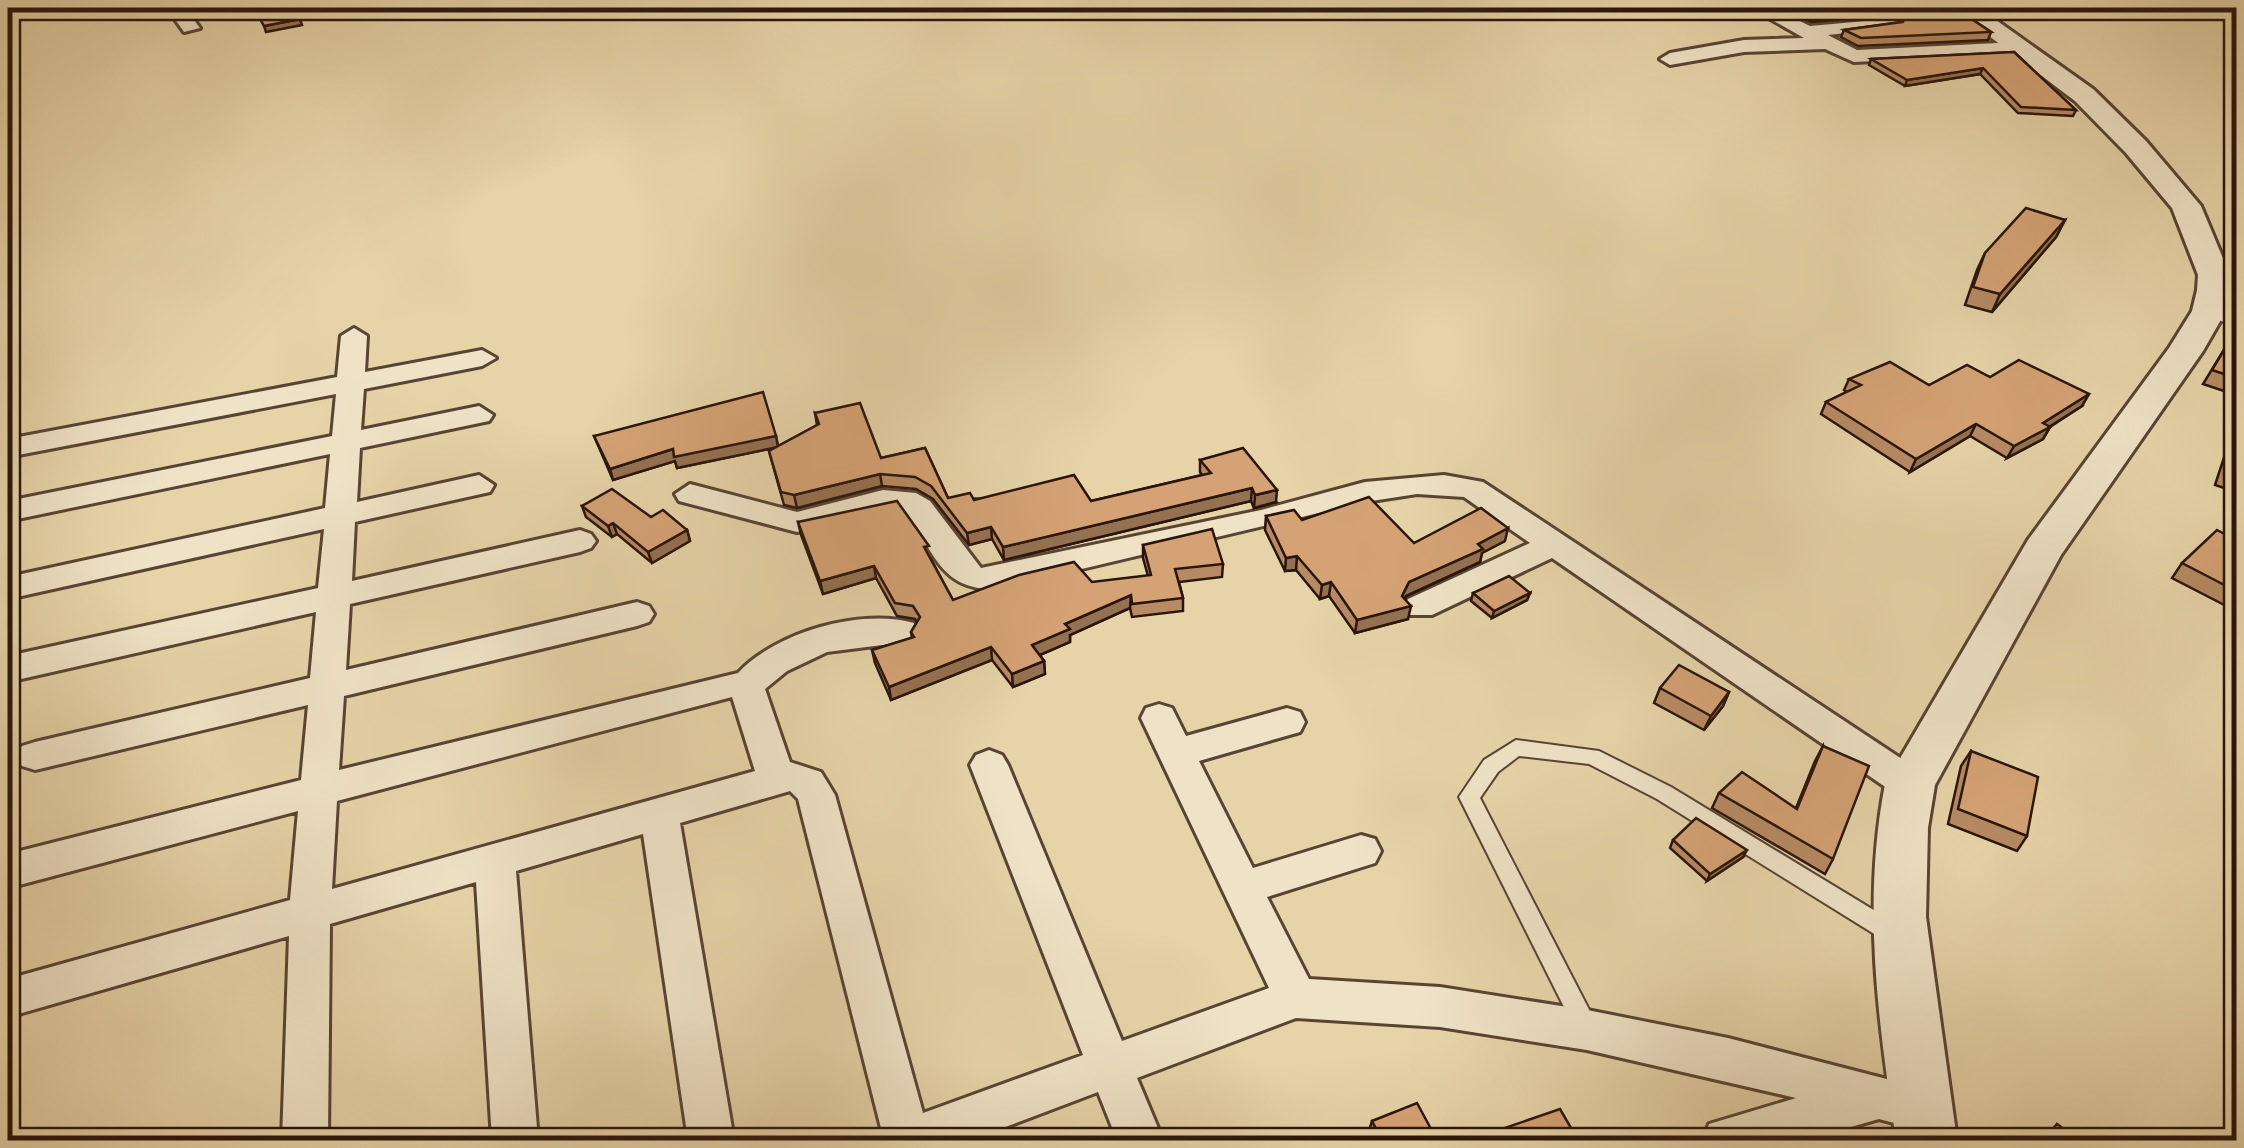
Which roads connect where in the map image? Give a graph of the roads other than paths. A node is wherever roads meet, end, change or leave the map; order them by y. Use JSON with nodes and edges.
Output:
{"nodes":[{"id":1,"x":40,"y":8,"type":"edge"},
{"id":2,"x":176,"y":8,"type":"edge"},
{"id":3,"x":1760,"y":8,"type":"edge"},
{"id":4,"x":1964,"y":8,"type":"edge"},
{"id":5,"x":8,"y":16,"type":"edge"},
{"id":6,"x":1892,"y":22,"type":"edge"},
{"id":7,"x":191,"y":28,"type":"dead end"},
{"id":8,"x":1806,"y":32,"type":"junction"},
{"id":9,"x":1825,"y":43,"type":"junction"},
{"id":10,"x":2018,"y":48,"type":"junction"},
{"id":11,"x":1670,"y":60,"type":"dead end"},
{"id":12,"x":2223,"y":317,"type":"edge"},
{"id":13,"x":354,"y":336,"type":"dead end"},
{"id":14,"x":482,"y":358,"type":"dead end"},
{"id":15,"x":351,"y":380,"type":"junction"},
{"id":16,"x":479,"y":415,"type":"dead end"},
{"id":17,"x":346,"y":442,"type":"junction"},
{"id":18,"x":8,"y":448,"type":"edge"},
{"id":19,"x":479,"y":484,"type":"dead end"},
{"id":20,"x":690,"y":494,"type":"dead end"},
{"id":21,"x":8,"y":511,"type":"edge"},
{"id":22,"x":338,"y":514,"type":"junction"},
{"id":23,"x":580,"y":540,"type":"dead end"},
{"id":24,"x":1554,"y":544,"type":"junction"},
{"id":25,"x":8,"y":588,"type":"edge"},
{"id":26,"x":333,"y":594,"type":"junction"},
{"id":27,"x":1420,"y":607,"type":"dead end"},
{"id":28,"x":637,"y":614,"type":"dead end"},
{"id":29,"x":902,"y":632,"type":"dead end"},
{"id":30,"x":8,"y":669,"type":"edge"},
{"id":31,"x":324,"y":687,"type":"junction"},
{"id":32,"x":746,"y":688,"type":"junction"},
{"id":33,"x":1287,"y":722,"type":"dead end"},
{"id":34,"x":35,"y":756,"type":"dead end"},
{"id":35,"x":988,"y":765,"type":"dead end"},
{"id":36,"x":776,"y":779,"type":"junction"},
{"id":37,"x":1910,"y":784,"type":"junction"},
{"id":38,"x":319,"y":791,"type":"junction"},
{"id":39,"x":659,"y":812,"type":"junction"},
{"id":40,"x":1361,"y":851,"type":"dead end"},
{"id":41,"x":495,"y":860,"type":"junction"},
{"id":42,"x":8,"y":871,"type":"edge"},
{"id":43,"x":1242,"y":888,"type":"junction"},
{"id":44,"x":310,"y":910,"type":"junction"},
{"id":45,"x":1898,"y":936,"type":"junction"},
{"id":46,"x":8,"y":998,"type":"edge"},
{"id":47,"x":1296,"y":998,"type":"junction"},
{"id":48,"x":1587,"y":1030,"type":"junction"},
{"id":49,"x":1113,"y":1068,"type":"junction"},
{"id":50,"x":1910,"y":1115,"type":"edge"},
{"id":51,"x":305,"y":1140,"type":"edge"},
{"id":52,"x":515,"y":1140,"type":"edge"},
{"id":53,"x":711,"y":1140,"type":"edge"},
{"id":54,"x":909,"y":1140,"type":"edge"},
{"id":55,"x":1140,"y":1140,"type":"edge"},
{"id":56,"x":1726,"y":1140,"type":"edge"}],
"edges":[{"from":1,"to":5,"type":"street"},
{"from":2,"to":7,"type":"street"},
{"from":3,"to":8,"type":"street"},
{"from":4,"to":10,"type":"street"},
{"from":6,"to":8,"type":"street"},
{"from":8,"to":9,"type":"street"},
{"from":9,"to":10,"type":"street"},
{"from":9,"to":11,"type":"street"},
{"from":10,"to":12,"type":"street"},
{"from":12,"to":37,"type":"street"},
{"from":13,"to":15,"type":"street"},
{"from":14,"to":15,"type":"street"},
{"from":15,"to":17,"type":"street"},
{"from":15,"to":18,"type":"street"},
{"from":16,"to":17,"type":"street"},
{"from":17,"to":21,"type":"street"},
{"from":17,"to":22,"type":"street"},
{"from":19,"to":22,"type":"street"},
{"from":20,"to":24,"type":"street"},
{"from":22,"to":25,"type":"street"},
{"from":22,"to":26,"type":"street"},
{"from":23,"to":26,"type":"street"},
{"from":24,"to":27,"type":"street"},
{"from":24,"to":37,"type":"street"},
{"from":26,"to":30,"type":"street"},
{"from":26,"to":31,"type":"street"},
{"from":28,"to":31,"type":"street"},
{"from":29,"to":32,"type":"street"},
{"from":31,"to":34,"type":"street"},
{"from":31,"to":38,"type":"street"},
{"from":32,"to":36,"type":"street"},
{"from":32,"to":38,"type":"street"},
{"from":33,"to":43,"type":"street"},
{"from":35,"to":49,"type":"street"},
{"from":36,"to":39,"type":"street"},
{"from":36,"to":54,"type":"street"},
{"from":37,"to":45,"type":"street"},
{"from":38,"to":42,"type":"street"},
{"from":38,"to":44,"type":"street"},
{"from":39,"to":41,"type":"street"},
{"from":39,"to":53,"type":"street"},
{"from":40,"to":43,"type":"street"},
{"from":41,"to":44,"type":"street"},
{"from":41,"to":52,"type":"street"},
{"from":43,"to":47,"type":"street"},
{"from":44,"to":46,"type":"street"},
{"from":44,"to":51,"type":"street"},
{"from":45,"to":48,"type":"lane"},
{"from":45,"to":50,"type":"street"},
{"from":47,"to":48,"type":"street"},
{"from":47,"to":49,"type":"street"},
{"from":48,"to":50,"type":"street"},
{"from":49,"to":54,"type":"street"},
{"from":49,"to":55,"type":"street"},
{"from":50,"to":56,"type":"street"}]}
